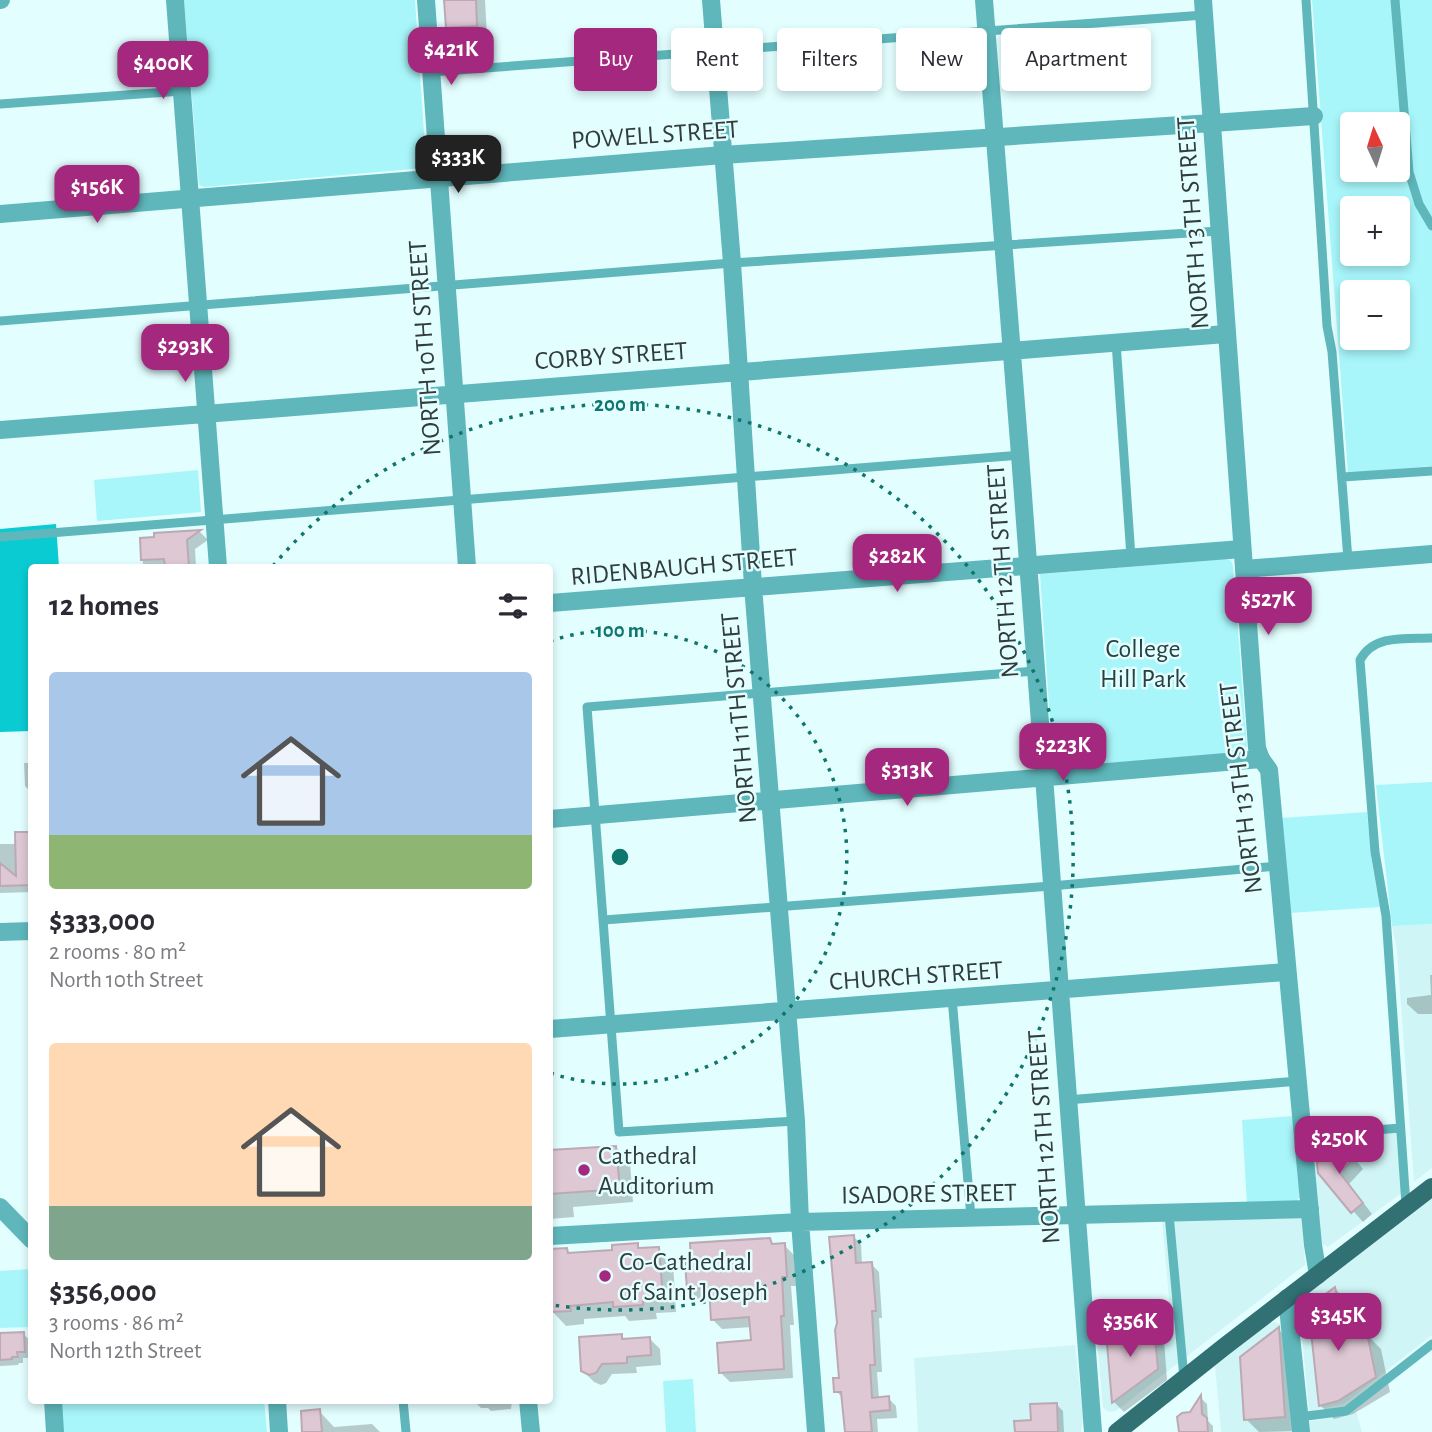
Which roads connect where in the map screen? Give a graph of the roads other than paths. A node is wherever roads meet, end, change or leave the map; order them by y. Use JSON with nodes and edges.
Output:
{"nodes":[{"id":1,"x":175,"y":0,"type":"edge"},
{"id":2,"x":426,"y":0,"type":"edge"},
{"id":3,"x":711,"y":0,"type":"edge"},
{"id":4,"x":984,"y":0,"type":"edge"},
{"id":5,"x":1306,"y":0,"type":"edge"},
{"id":6,"x":1395,"y":0,"type":"edge"},
{"id":7,"x":1203,"y":7,"type":"edge"},
{"id":8,"x":713,"y":28,"type":"edge"},
{"id":9,"x":986,"y":28,"type":"edge"},
{"id":10,"x":987,"y":30,"type":"edge"},
{"id":11,"x":896,"y":37,"type":"edge"},
{"id":12,"x":987,"y":43,"type":"edge"},
{"id":13,"x":763,"y":46,"type":"edge"},
{"id":14,"x":671,"y":53,"type":"edge"},
{"id":15,"x":431,"y":72,"type":"junction"},
{"id":16,"x":182,"y":91,"type":"junction"},
{"id":17,"x":718,"y":91,"type":"edge"},
{"id":18,"x":0,"y":104,"type":"edge"},
{"id":19,"x":1314,"y":116,"type":"junction"},
{"id":20,"x":1212,"y":123,"type":"junction"},
{"id":21,"x":994,"y":137,"type":"junction"},
{"id":22,"x":723,"y":155,"type":"junction"},
{"id":23,"x":437,"y":177,"type":"junction"},
{"id":24,"x":190,"y":198,"type":"junction"},
{"id":25,"x":0,"y":214,"type":"edge"},
{"id":26,"x":1432,"y":226,"type":"edge"},
{"id":27,"x":1219,"y":231,"type":"junction"},
{"id":28,"x":1003,"y":246,"type":"junction"},
{"id":29,"x":732,"y":263,"type":"junction"},
{"id":30,"x":446,"y":286,"type":"junction"},
{"id":31,"x":198,"y":307,"type":"junction"},
{"id":32,"x":0,"y":321,"type":"edge"},
{"id":33,"x":1226,"y":334,"type":"junction"},
{"id":34,"x":1116,"y":342,"type":"junction"},
{"id":35,"x":1011,"y":350,"type":"junction"},
{"id":36,"x":739,"y":371,"type":"junction"},
{"id":37,"x":453,"y":393,"type":"junction"},
{"id":38,"x":206,"y":412,"type":"junction"},
{"id":39,"x":0,"y":430,"type":"edge"},
{"id":40,"x":1020,"y":455,"type":"junction"},
{"id":41,"x":1432,"y":471,"type":"edge"},
{"id":42,"x":1343,"y":477,"type":"junction"},
{"id":43,"x":745,"y":478,"type":"junction"},
{"id":44,"x":462,"y":501,"type":"junction"},
{"id":45,"x":215,"y":521,"type":"junction"},
{"id":46,"x":0,"y":537,"type":"edge"},
{"id":47,"x":1242,"y":549,"type":"junction"},
{"id":48,"x":1432,"y":554,"type":"edge"},
{"id":49,"x":1131,"y":557,"type":"junction"},
{"id":50,"x":1348,"y":560,"type":"junction"},
{"id":51,"x":218,"y":564,"type":"edge"},
{"id":52,"x":467,"y":564,"type":"edge"},
{"id":53,"x":1027,"y":565,"type":"junction"},
{"id":54,"x":1244,"y":569,"type":"junction"},
{"id":55,"x":753,"y":586,"type":"junction"},
{"id":56,"x":553,"y":603,"type":"edge"},
{"id":57,"x":1432,"y":638,"type":"edge"},
{"id":58,"x":1035,"y":671,"type":"junction"},
{"id":59,"x":762,"y":692,"type":"junction"},
{"id":60,"x":1261,"y":759,"type":"junction"},
{"id":61,"x":1043,"y":777,"type":"junction"},
{"id":62,"x":771,"y":800,"type":"junction"},
{"id":63,"x":596,"y":815,"type":"junction"},
{"id":64,"x":553,"y":819,"type":"edge"},
{"id":65,"x":1277,"y":866,"type":"junction"},
{"id":66,"x":1051,"y":886,"type":"junction"},
{"id":67,"x":780,"y":907,"type":"junction"},
{"id":68,"x":604,"y":920,"type":"junction"},
{"id":69,"x":28,"y":931,"type":"edge"},
{"id":70,"x":0,"y":932,"type":"edge"},
{"id":71,"x":1286,"y":972,"type":"junction"},
{"id":72,"x":1059,"y":990,"type":"junction"},
{"id":73,"x":952,"y":998,"type":"junction"},
{"id":74,"x":787,"y":1011,"type":"junction"},
{"id":75,"x":611,"y":1024,"type":"junction"},
{"id":76,"x":553,"y":1029,"type":"edge"},
{"id":77,"x":1299,"y":1081,"type":"junction"},
{"id":78,"x":1067,"y":1100,"type":"junction"},
{"id":79,"x":796,"y":1121,"type":"junction"},
{"id":80,"x":1400,"y":1128,"type":"junction"},
{"id":81,"x":1303,"y":1136,"type":"junction"},
{"id":82,"x":1432,"y":1187,"type":"edge"},
{"id":83,"x":0,"y":1207,"type":"edge"},
{"id":84,"x":1406,"y":1207,"type":"junction"},
{"id":85,"x":1310,"y":1209,"type":"junction"},
{"id":86,"x":1169,"y":1214,"type":"junction"},
{"id":87,"x":971,"y":1217,"type":"junction"},
{"id":88,"x":1075,"y":1217,"type":"junction"},
{"id":89,"x":800,"y":1222,"type":"junction"},
{"id":90,"x":28,"y":1236,"type":"edge"},
{"id":91,"x":553,"y":1236,"type":"edge"},
{"id":92,"x":1318,"y":1275,"type":"junction"},
{"id":93,"x":1287,"y":1298,"type":"junction"},
{"id":94,"x":1432,"y":1344,"type":"edge"},
{"id":95,"x":1184,"y":1378,"type":"junction"},
{"id":96,"x":53,"y":1404,"type":"edge"},
{"id":97,"x":276,"y":1404,"type":"edge"},
{"id":98,"x":403,"y":1404,"type":"edge"},
{"id":99,"x":528,"y":1404,"type":"edge"},
{"id":100,"x":1300,"y":1424,"type":"edge"},
{"id":101,"x":55,"y":1432,"type":"edge"},
{"id":102,"x":279,"y":1432,"type":"edge"},
{"id":103,"x":405,"y":1432,"type":"edge"},
{"id":104,"x":531,"y":1432,"type":"edge"},
{"id":105,"x":816,"y":1432,"type":"edge"},
{"id":106,"x":1093,"y":1432,"type":"edge"},
{"id":107,"x":1117,"y":1432,"type":"edge"}],
"edges":[{"from":1,"to":16,"type":"street"},
{"from":2,"to":15,"type":"street","name":"NORTH 10TH STREET"},
{"from":3,"to":8,"type":"street","name":"NORTH 11TH STREET"},
{"from":4,"to":9,"type":"street","name":"NORTH 12TH STREET"},
{"from":5,"to":19,"type":"lane"},
{"from":6,"to":26,"type":"lane"},
{"from":7,"to":10,"type":"lane"},
{"from":7,"to":20,"type":"street","name":"NORTH 13TH STREET"},
{"from":11,"to":13,"type":"lane"},
{"from":12,"to":21,"type":"street","name":"NORTH 12TH STREET"},
{"from":14,"to":15,"type":"lane"},
{"from":15,"to":23,"type":"street","name":"NORTH 10TH STREET"},
{"from":16,"to":18,"type":"lane"},
{"from":16,"to":24,"type":"street"},
{"from":17,"to":22,"type":"street","name":"NORTH 11TH STREET"},
{"from":19,"to":20,"type":"street","name":"POWELL STREET"},
{"from":19,"to":42,"type":"lane"},
{"from":20,"to":21,"type":"street","name":"POWELL STREET"},
{"from":20,"to":27,"type":"street","name":"NORTH 13TH STREET"},
{"from":21,"to":22,"type":"street","name":"POWELL STREET"},
{"from":21,"to":28,"type":"street","name":"NORTH 12TH STREET"},
{"from":22,"to":23,"type":"street","name":"POWELL STREET"},
{"from":22,"to":29,"type":"street","name":"NORTH 11TH STREET"},
{"from":23,"to":24,"type":"street","name":"POWELL STREET"},
{"from":23,"to":30,"type":"street","name":"NORTH 10TH STREET"},
{"from":24,"to":25,"type":"street","name":"POWELL STREET"},
{"from":24,"to":31,"type":"street"},
{"from":27,"to":28,"type":"lane"},
{"from":27,"to":33,"type":"street","name":"NORTH 13TH STREET"},
{"from":28,"to":29,"type":"lane"},
{"from":28,"to":35,"type":"street","name":"NORTH 12TH STREET"},
{"from":29,"to":30,"type":"lane"},
{"from":29,"to":36,"type":"street","name":"NORTH 11TH STREET"},
{"from":30,"to":31,"type":"lane"},
{"from":30,"to":37,"type":"street","name":"NORTH 10TH STREET"},
{"from":31,"to":32,"type":"lane"},
{"from":31,"to":38,"type":"street"},
{"from":33,"to":34,"type":"street","name":"CORBY STREET"},
{"from":33,"to":47,"type":"street","name":"NORTH 13TH STREET"},
{"from":34,"to":35,"type":"street","name":"CORBY STREET"},
{"from":34,"to":49,"type":"lane"},
{"from":35,"to":36,"type":"street","name":"CORBY STREET"},
{"from":35,"to":40,"type":"street","name":"NORTH 12TH STREET"},
{"from":36,"to":37,"type":"street","name":"CORBY STREET"},
{"from":36,"to":43,"type":"street","name":"NORTH 11TH STREET"},
{"from":37,"to":38,"type":"street","name":"CORBY STREET"},
{"from":37,"to":44,"type":"street","name":"NORTH 10TH STREET"},
{"from":38,"to":39,"type":"street","name":"CORBY STREET"},
{"from":38,"to":45,"type":"street"},
{"from":40,"to":43,"type":"lane"},
{"from":40,"to":53,"type":"street","name":"NORTH 12TH STREET"},
{"from":41,"to":42,"type":"lane"},
{"from":42,"to":50,"type":"lane"},
{"from":43,"to":44,"type":"lane"},
{"from":43,"to":55,"type":"street","name":"NORTH 11TH STREET"},
{"from":44,"to":45,"type":"lane"},
{"from":44,"to":52,"type":"street","name":"NORTH 10TH STREET"},
{"from":45,"to":46,"type":"lane"},
{"from":45,"to":51,"type":"street"},
{"from":47,"to":49,"type":"street","name":"RIDENBAUGH STREET"},
{"from":47,"to":54,"type":"street","name":"NORTH 13TH STREET"},
{"from":48,"to":50,"type":"street"},
{"from":49,"to":53,"type":"street","name":"RIDENBAUGH STREET"},
{"from":50,"to":54,"type":"street"},
{"from":53,"to":55,"type":"street","name":"RIDENBAUGH STREET"},
{"from":53,"to":58,"type":"street","name":"NORTH 12TH STREET"},
{"from":54,"to":60,"type":"street","name":"NORTH 13TH STREET"},
{"from":55,"to":56,"type":"street","name":"RIDENBAUGH STREET"},
{"from":55,"to":59,"type":"street","name":"NORTH 11TH STREET"},
{"from":57,"to":80,"type":"lane"},
{"from":58,"to":59,"type":"lane"},
{"from":58,"to":61,"type":"street","name":"NORTH 12TH STREET"},
{"from":59,"to":62,"type":"street","name":"NORTH 11TH STREET"},
{"from":59,"to":63,"type":"lane"},
{"from":60,"to":61,"type":"street"},
{"from":60,"to":65,"type":"street","name":"NORTH 13TH STREET"},
{"from":61,"to":62,"type":"street"},
{"from":61,"to":66,"type":"street","name":"NORTH 12TH STREET"},
{"from":62,"to":63,"type":"street"},
{"from":62,"to":67,"type":"street","name":"NORTH 11TH STREET"},
{"from":63,"to":64,"type":"street"},
{"from":63,"to":68,"type":"lane"},
{"from":65,"to":66,"type":"lane"},
{"from":65,"to":71,"type":"street","name":"NORTH 13TH STREET"},
{"from":66,"to":67,"type":"lane"},
{"from":66,"to":72,"type":"street","name":"NORTH 12TH STREET"},
{"from":67,"to":68,"type":"lane"},
{"from":67,"to":74,"type":"street","name":"NORTH 11TH STREET"},
{"from":68,"to":75,"type":"lane"},
{"from":69,"to":70,"type":"street"},
{"from":71,"to":72,"type":"street","name":"CHURCH STREET"},
{"from":71,"to":77,"type":"street","name":"NORTH 13TH STREET"},
{"from":72,"to":73,"type":"street","name":"CHURCH STREET"},
{"from":72,"to":78,"type":"street","name":"NORTH 12TH STREET"},
{"from":73,"to":74,"type":"street","name":"CHURCH STREET"},
{"from":73,"to":87,"type":"lane"},
{"from":74,"to":75,"type":"street","name":"CHURCH STREET"},
{"from":74,"to":79,"type":"street","name":"NORTH 11TH STREET"},
{"from":75,"to":76,"type":"street","name":"CHURCH STREET"},
{"from":75,"to":79,"type":"lane"},
{"from":77,"to":78,"type":"lane"},
{"from":77,"to":81,"type":"street","name":"NORTH 13TH STREET"},
{"from":78,"to":88,"type":"street","name":"NORTH 12TH STREET"},
{"from":79,"to":89,"type":"street","name":"NORTH 11TH STREET"},
{"from":80,"to":81,"type":"lane"},
{"from":80,"to":84,"type":"lane"},
{"from":81,"to":85,"type":"street","name":"NORTH 13TH STREET"},
{"from":82,"to":84,"type":"main road"},
{"from":83,"to":90,"type":"street"},
{"from":84,"to":92,"type":"main road"},
{"from":85,"to":86,"type":"street","name":"ISADORE STREET"},
{"from":85,"to":92,"type":"street","name":"NORTH 13TH STREET"},
{"from":86,"to":88,"type":"street","name":"ISADORE STREET"},
{"from":86,"to":95,"type":"lane"},
{"from":87,"to":88,"type":"street","name":"ISADORE STREET"},
{"from":87,"to":89,"type":"street","name":"ISADORE STREET"},
{"from":88,"to":106,"type":"street","name":"NORTH 12TH STREET"},
{"from":89,"to":91,"type":"street","name":"ISADORE STREET"},
{"from":89,"to":105,"type":"street","name":"NORTH 11TH STREET"},
{"from":92,"to":93,"type":"main road"},
{"from":93,"to":95,"type":"main road"},
{"from":93,"to":100,"type":"street"},
{"from":94,"to":100,"type":"lane"},
{"from":95,"to":107,"type":"main road"},
{"from":96,"to":101,"type":"street"},
{"from":97,"to":102,"type":"street"},
{"from":98,"to":103,"type":"lane"},
{"from":99,"to":104,"type":"street"}]}
